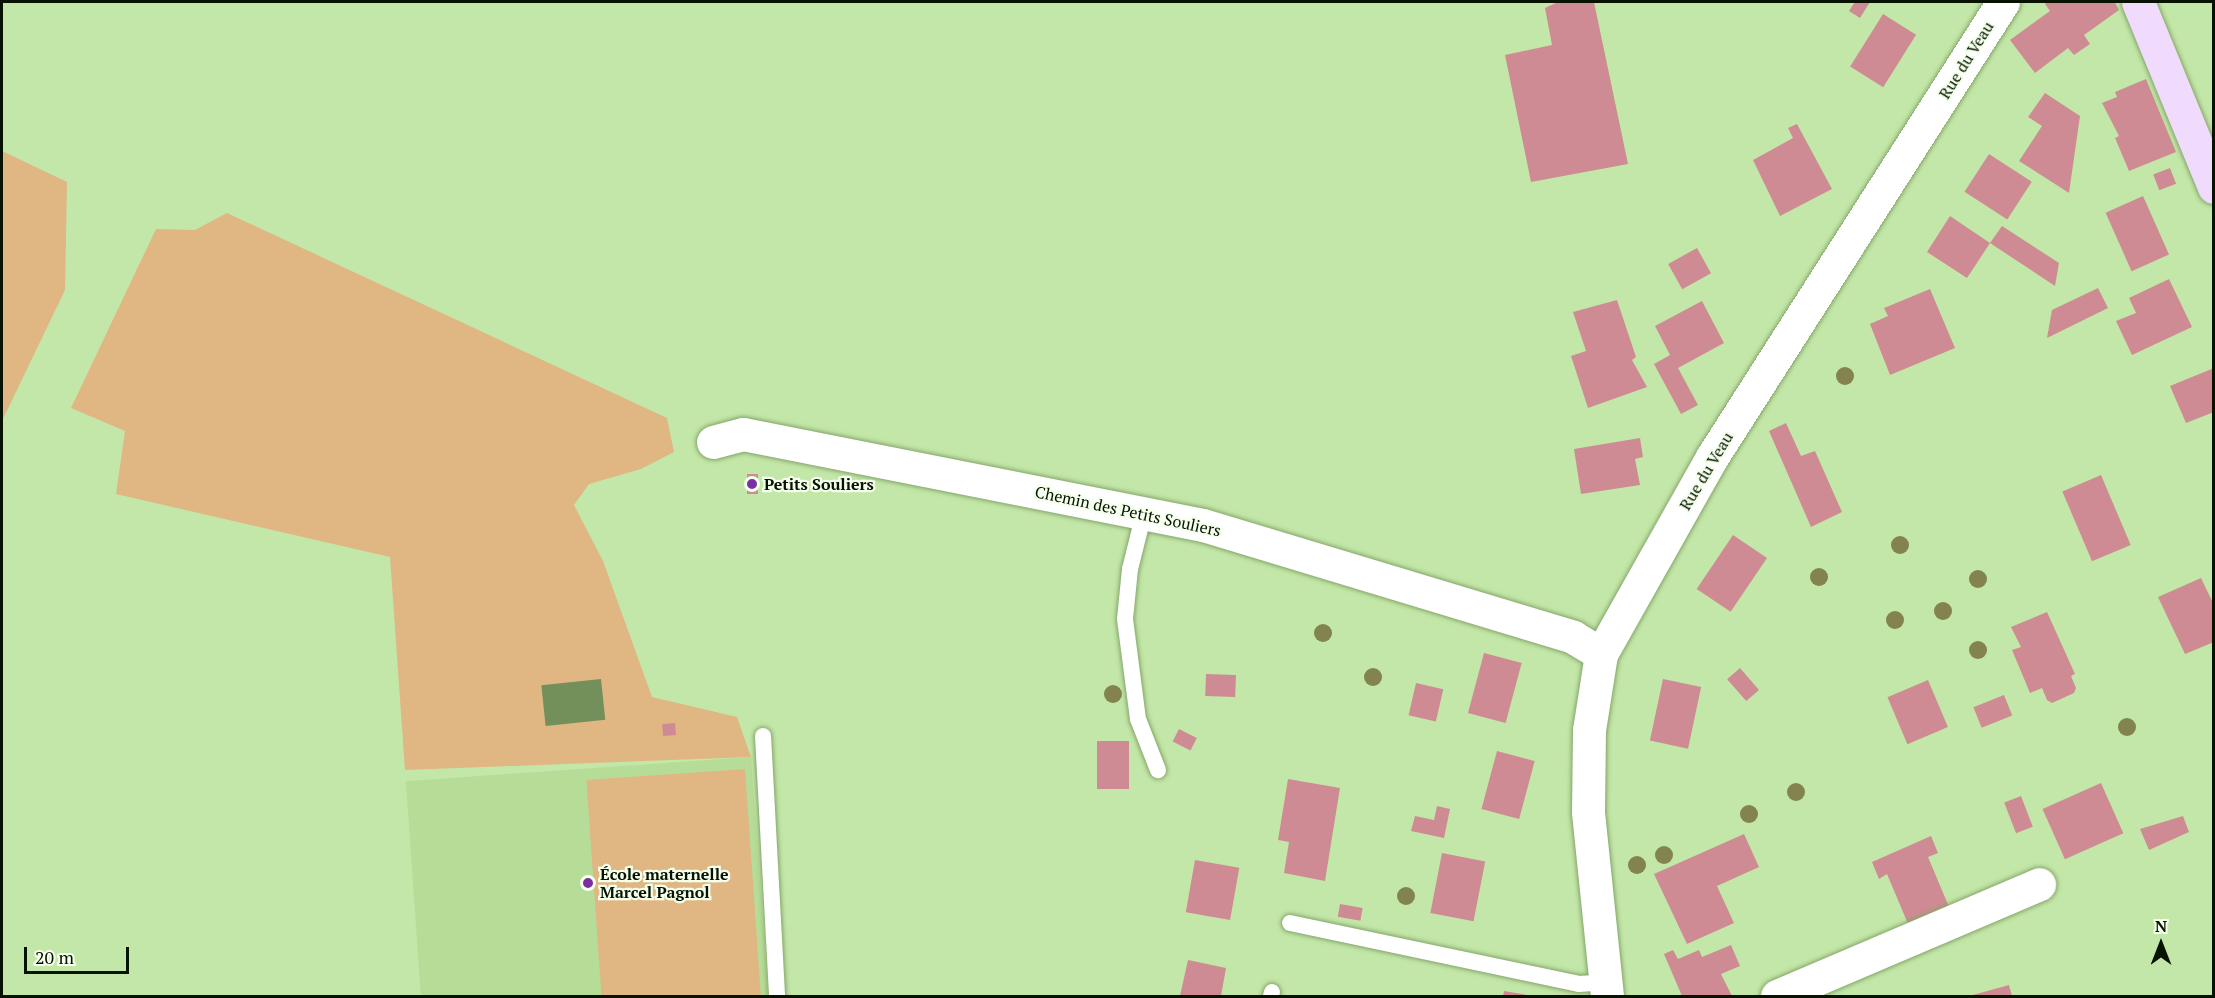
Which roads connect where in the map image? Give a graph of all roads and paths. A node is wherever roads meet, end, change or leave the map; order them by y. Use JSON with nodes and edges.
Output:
{"nodes":[{"id":1,"x":2003,"y":2,"type":"edge"},
{"id":2,"x":2138,"y":2,"type":"edge"},
{"id":3,"x":2214,"y":187,"type":"edge"},
{"id":4,"x":713,"y":442,"type":"dead end"},
{"id":5,"x":1144,"y":513,"type":"junction"},
{"id":6,"x":1601,"y":654,"type":"junction"},
{"id":7,"x":763,"y":736,"type":"dead end"},
{"id":8,"x":1158,"y":770,"type":"dead end"},
{"id":9,"x":2039,"y":884,"type":"dead end"},
{"id":10,"x":1290,"y":923,"type":"dead end"},
{"id":11,"x":1606,"y":989,"type":"edge"},
{"id":12,"x":777,"y":996,"type":"edge"},
{"id":13,"x":1777,"y":996,"type":"edge"}],
"edges":[{"from":1,"to":6,"type":"street","name":"Rue du Veau"},
{"from":2,"to":3,"type":"main road"},
{"from":4,"to":5,"type":"street","name":"Chemin des Petits Souliers"},
{"from":5,"to":6,"type":"street","name":"Chemin des Petits Souliers"},
{"from":5,"to":8,"type":"lane"},
{"from":6,"to":11,"type":"street","name":"Rue du Veau"},
{"from":7,"to":12,"type":"lane"},
{"from":9,"to":13,"type":"street"},
{"from":10,"to":11,"type":"lane"}]}
